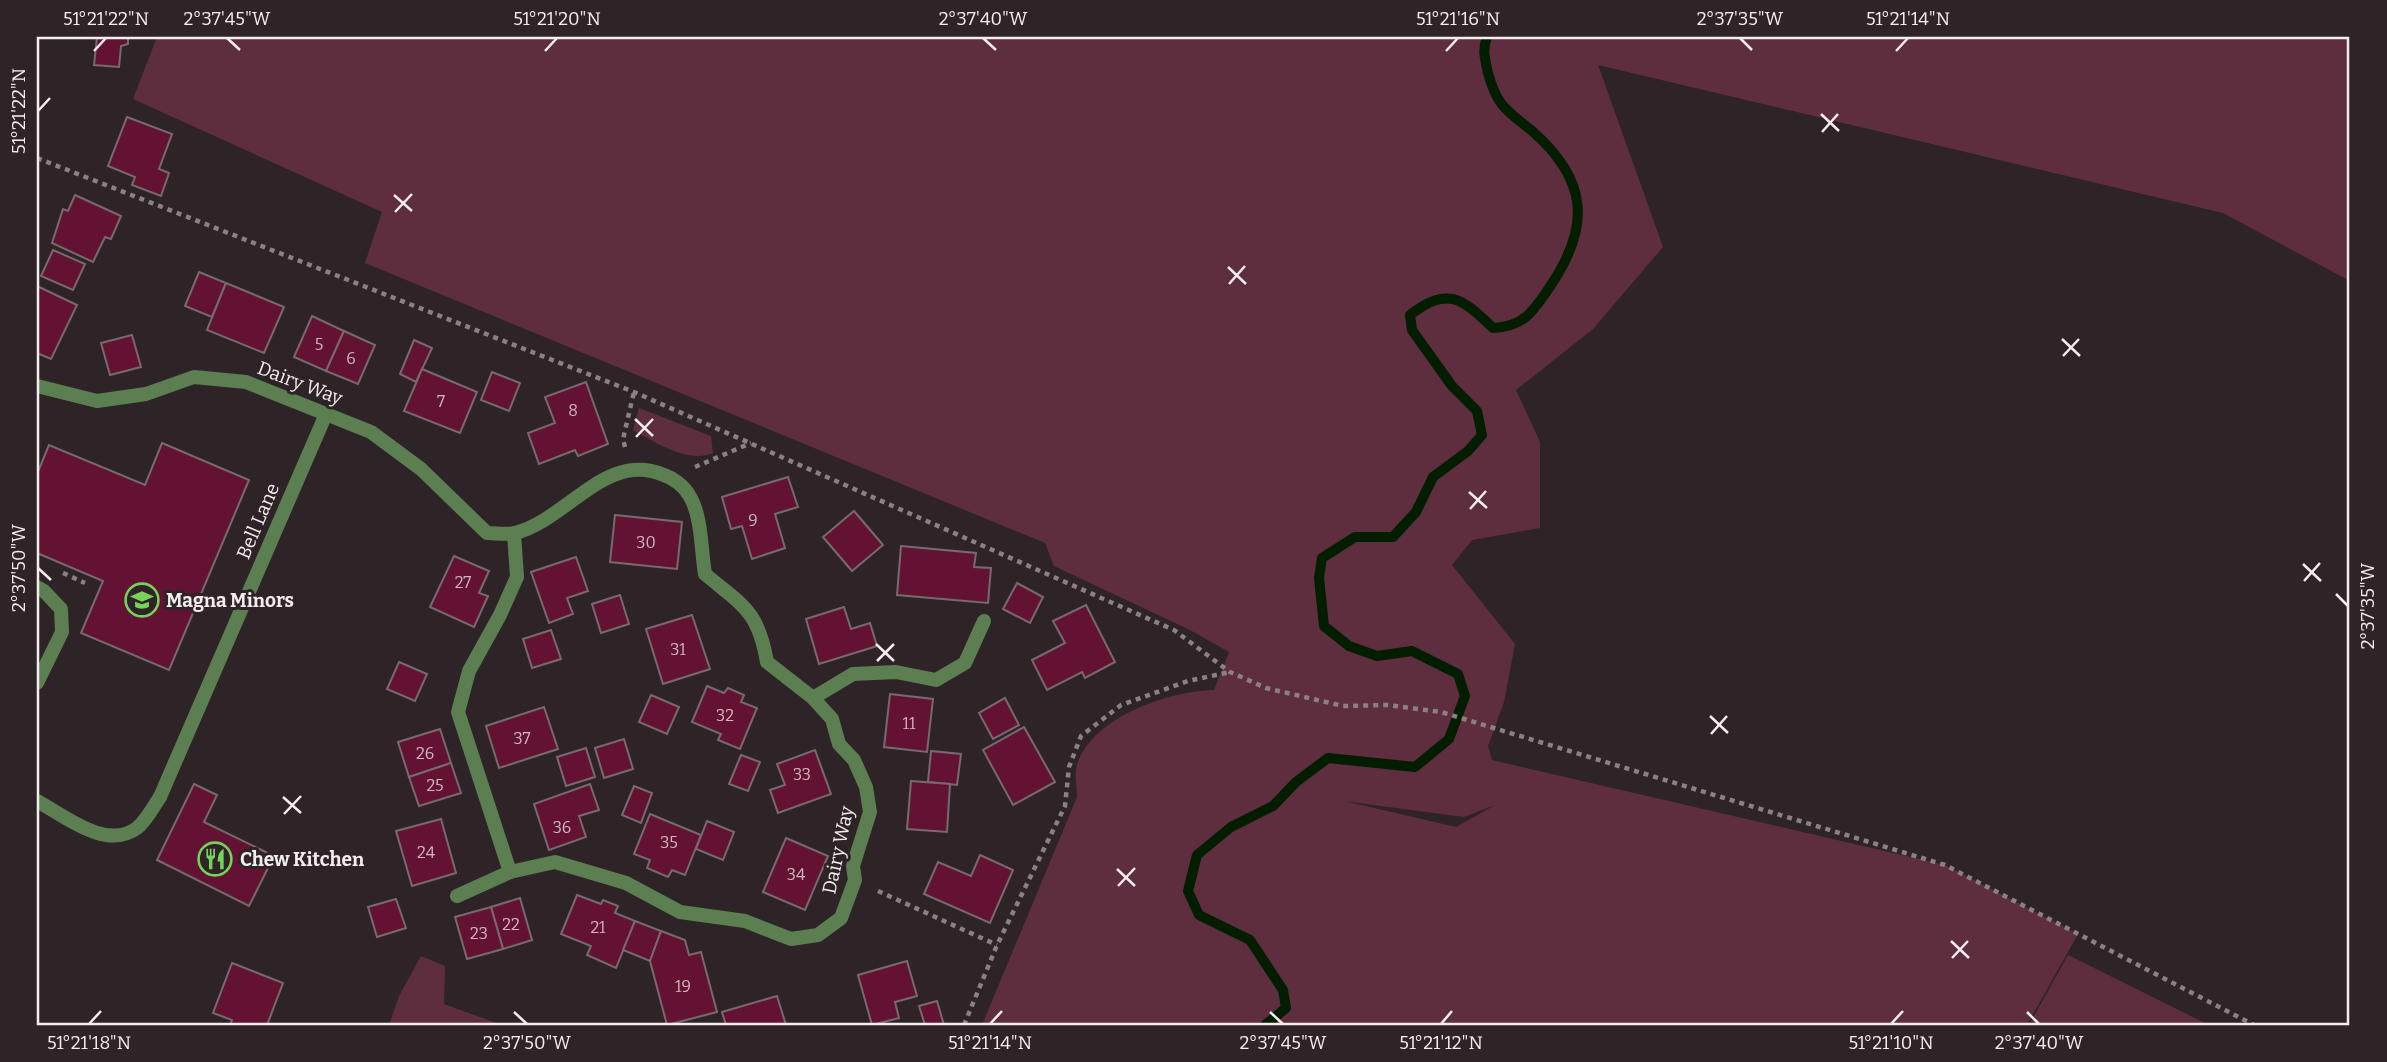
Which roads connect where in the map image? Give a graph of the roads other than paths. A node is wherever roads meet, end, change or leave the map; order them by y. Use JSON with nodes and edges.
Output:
{"nodes":[{"id":1,"x":37,"y":386,"type":"edge"},
{"id":2,"x":326,"y":414,"type":"junction"},
{"id":3,"x":514,"y":533,"type":"junction"},
{"id":4,"x":37,"y":587,"type":"edge"},
{"id":5,"x":984,"y":621,"type":"dead end"},
{"id":6,"x":37,"y":683,"type":"edge"},
{"id":7,"x":813,"y":698,"type":"junction"},
{"id":8,"x":37,"y":801,"type":"edge"},
{"id":9,"x":510,"y":872,"type":"junction"},
{"id":10,"x":457,"y":896,"type":"dead end"}],
"edges":[{"from":1,"to":2,"type":"street","name":"Dairy Way"},
{"from":2,"to":3,"type":"street","name":"Dairy Way"},
{"from":2,"to":8,"type":"street","name":"Bell Lane"},
{"from":3,"to":7,"type":"street","name":"Dairy Way"},
{"from":3,"to":9,"type":"street"},
{"from":4,"to":6,"type":"street"},
{"from":5,"to":7,"type":"street"},
{"from":7,"to":9,"type":"street","name":"Dairy Way"},
{"from":9,"to":10,"type":"street","name":"Dairy Way"}]}
